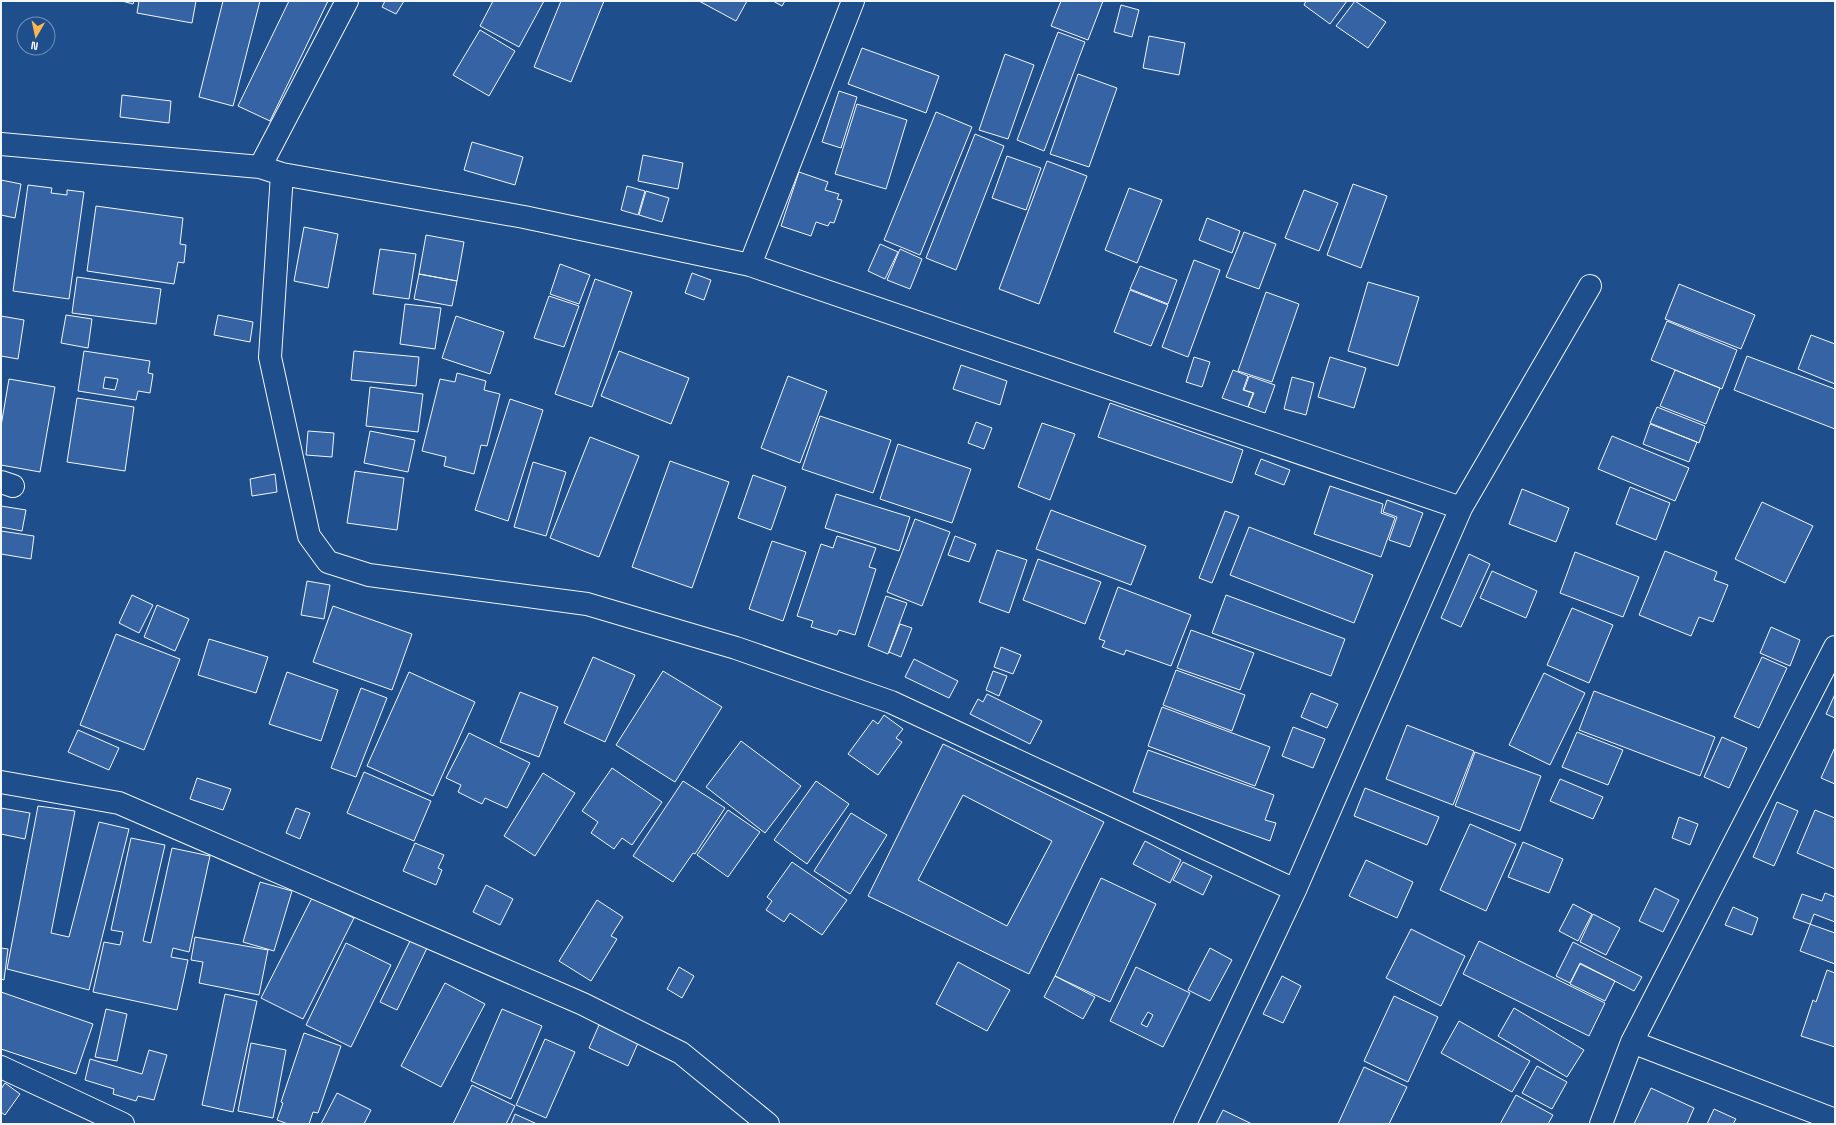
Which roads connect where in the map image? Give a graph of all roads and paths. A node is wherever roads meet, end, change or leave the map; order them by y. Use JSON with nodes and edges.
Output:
{"nodes":[{"id":1,"x":347,"y":1,"type":"edge"},
{"id":2,"x":853,"y":1,"type":"edge"},
{"id":3,"x":1,"y":144,"type":"edge"},
{"id":4,"x":260,"y":167,"type":"junction"},
{"id":5,"x":282,"y":174,"type":"junction"},
{"id":6,"x":750,"y":265,"type":"junction"},
{"id":7,"x":1590,"y":286,"type":"dead end"},
{"id":8,"x":1461,"y":508,"type":"junction"},
{"id":9,"x":1835,"y":647,"type":"edge"},
{"id":10,"x":1,"y":782,"type":"edge"},
{"id":11,"x":1295,"y":890,"type":"junction"},
{"id":12,"x":1632,"y":1042,"type":"junction"},
{"id":13,"x":1,"y":1067,"type":"edge"},
{"id":14,"x":1835,"y":1120,"type":"edge"},
{"id":15,"x":124,"y":1124,"type":"edge"},
{"id":16,"x":768,"y":1124,"type":"edge"},
{"id":17,"x":1185,"y":1124,"type":"edge"},
{"id":18,"x":1601,"y":1124,"type":"edge"}],
"edges":[{"from":1,"to":4,"type":"street"},
{"from":2,"to":6,"type":"street"},
{"from":3,"to":4,"type":"street"},
{"from":4,"to":5,"type":"street"},
{"from":5,"to":6,"type":"street"},
{"from":5,"to":11,"type":"street"},
{"from":6,"to":8,"type":"street"},
{"from":7,"to":8,"type":"street"},
{"from":8,"to":11,"type":"street"},
{"from":9,"to":12,"type":"street"},
{"from":10,"to":16,"type":"street"},
{"from":11,"to":17,"type":"street"},
{"from":12,"to":14,"type":"street"},
{"from":12,"to":18,"type":"street"},
{"from":13,"to":15,"type":"street"}]}
